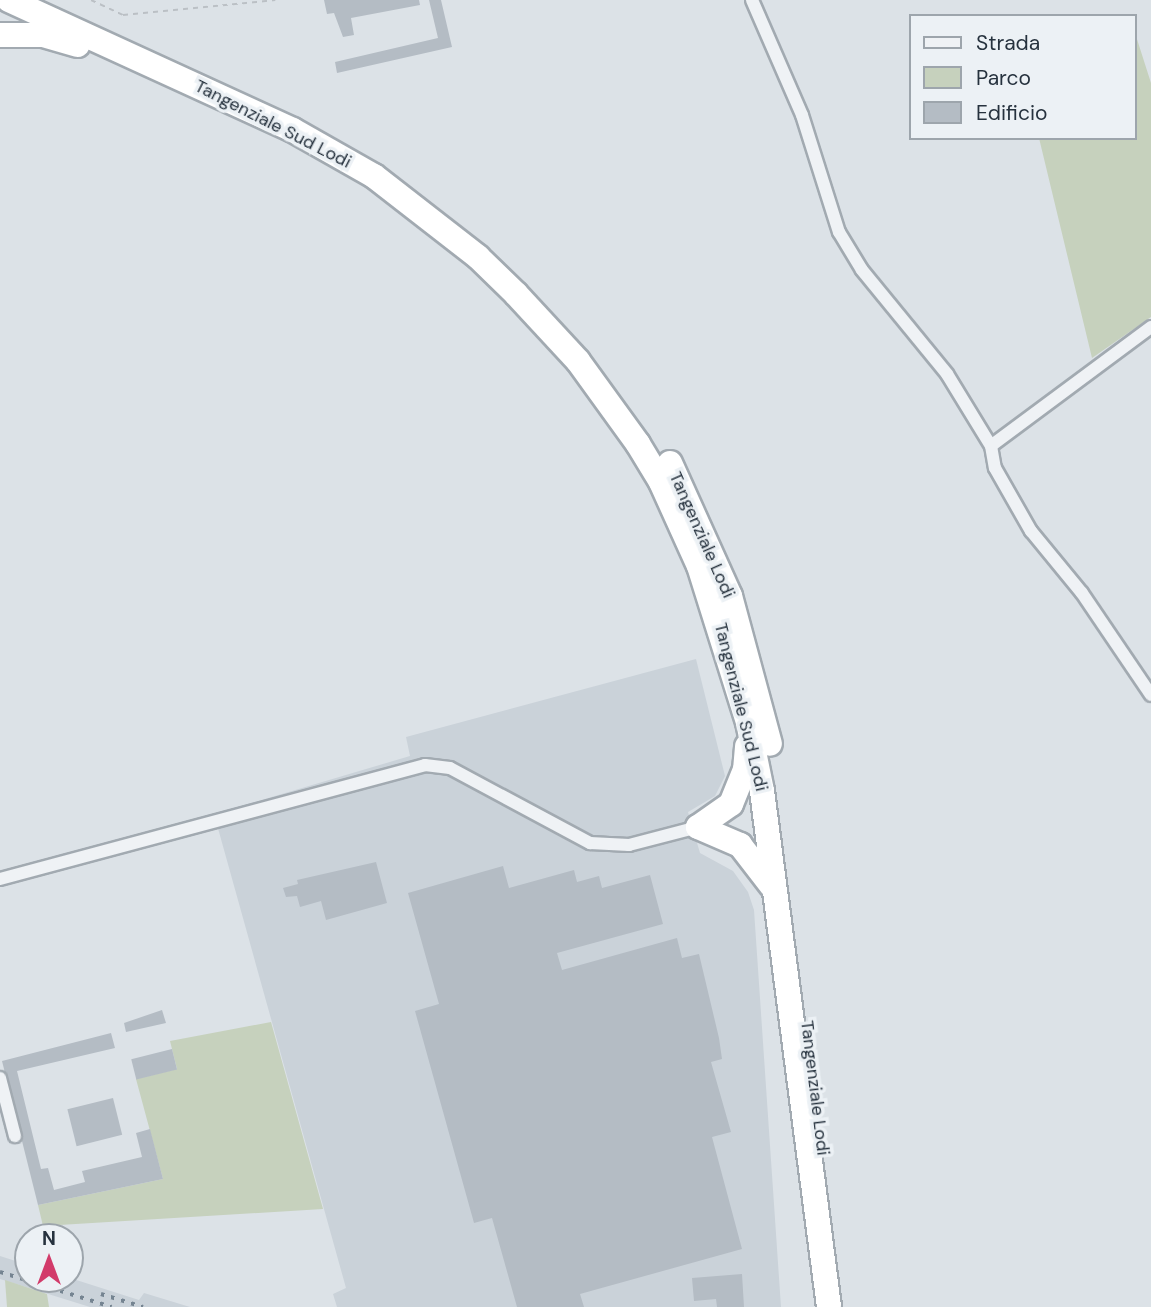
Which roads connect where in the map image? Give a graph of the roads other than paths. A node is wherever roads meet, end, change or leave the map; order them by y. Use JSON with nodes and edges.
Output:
{"nodes":[{"id":1,"x":9,"y":0,"type":"edge"},
{"id":2,"x":46,"y":0,"type":"edge"},
{"id":3,"x":752,"y":0,"type":"edge"},
{"id":4,"x":0,"y":35,"type":"edge"},
{"id":5,"x":239,"y":104,"type":"junction"},
{"id":6,"x":1151,"y":327,"type":"edge"},
{"id":7,"x":991,"y":446,"type":"junction"},
{"id":8,"x":1151,"y":695,"type":"edge"},
{"id":9,"x":748,"y":722,"type":"junction"},
{"id":10,"x":698,"y":827,"type":"junction"},
{"id":11,"x":0,"y":879,"type":"edge"},
{"id":12,"x":775,"y":892,"type":"junction"},
{"id":13,"x":0,"y":1078,"type":"edge"},
{"id":14,"x":15,"y":1136,"type":"dead end"},
{"id":15,"x":829,"y":1307,"type":"edge"},
{"id":16,"x":843,"y":1307,"type":"edge"}],
"edges":[{"from":1,"to":5,"type":"highway","name":"Tangenziale Sud Lodi"},
{"from":2,"to":16,"type":"highway","name":"Tangenziale Lodi"},
{"from":3,"to":7,"type":"street"},
{"from":4,"to":5,"type":"highway"},
{"from":5,"to":9,"type":"highway","name":"Tangenziale Sud Lodi"},
{"from":6,"to":7,"type":"street"},
{"from":7,"to":8,"type":"street"},
{"from":9,"to":10,"type":"highway"},
{"from":9,"to":12,"type":"highway","name":"Tangenziale Sud Lodi"},
{"from":10,"to":11,"type":"street"},
{"from":10,"to":12,"type":"highway"},
{"from":12,"to":15,"type":"highway","name":"Tangenziale Sud Lodi"},
{"from":13,"to":14,"type":"street"}]}
